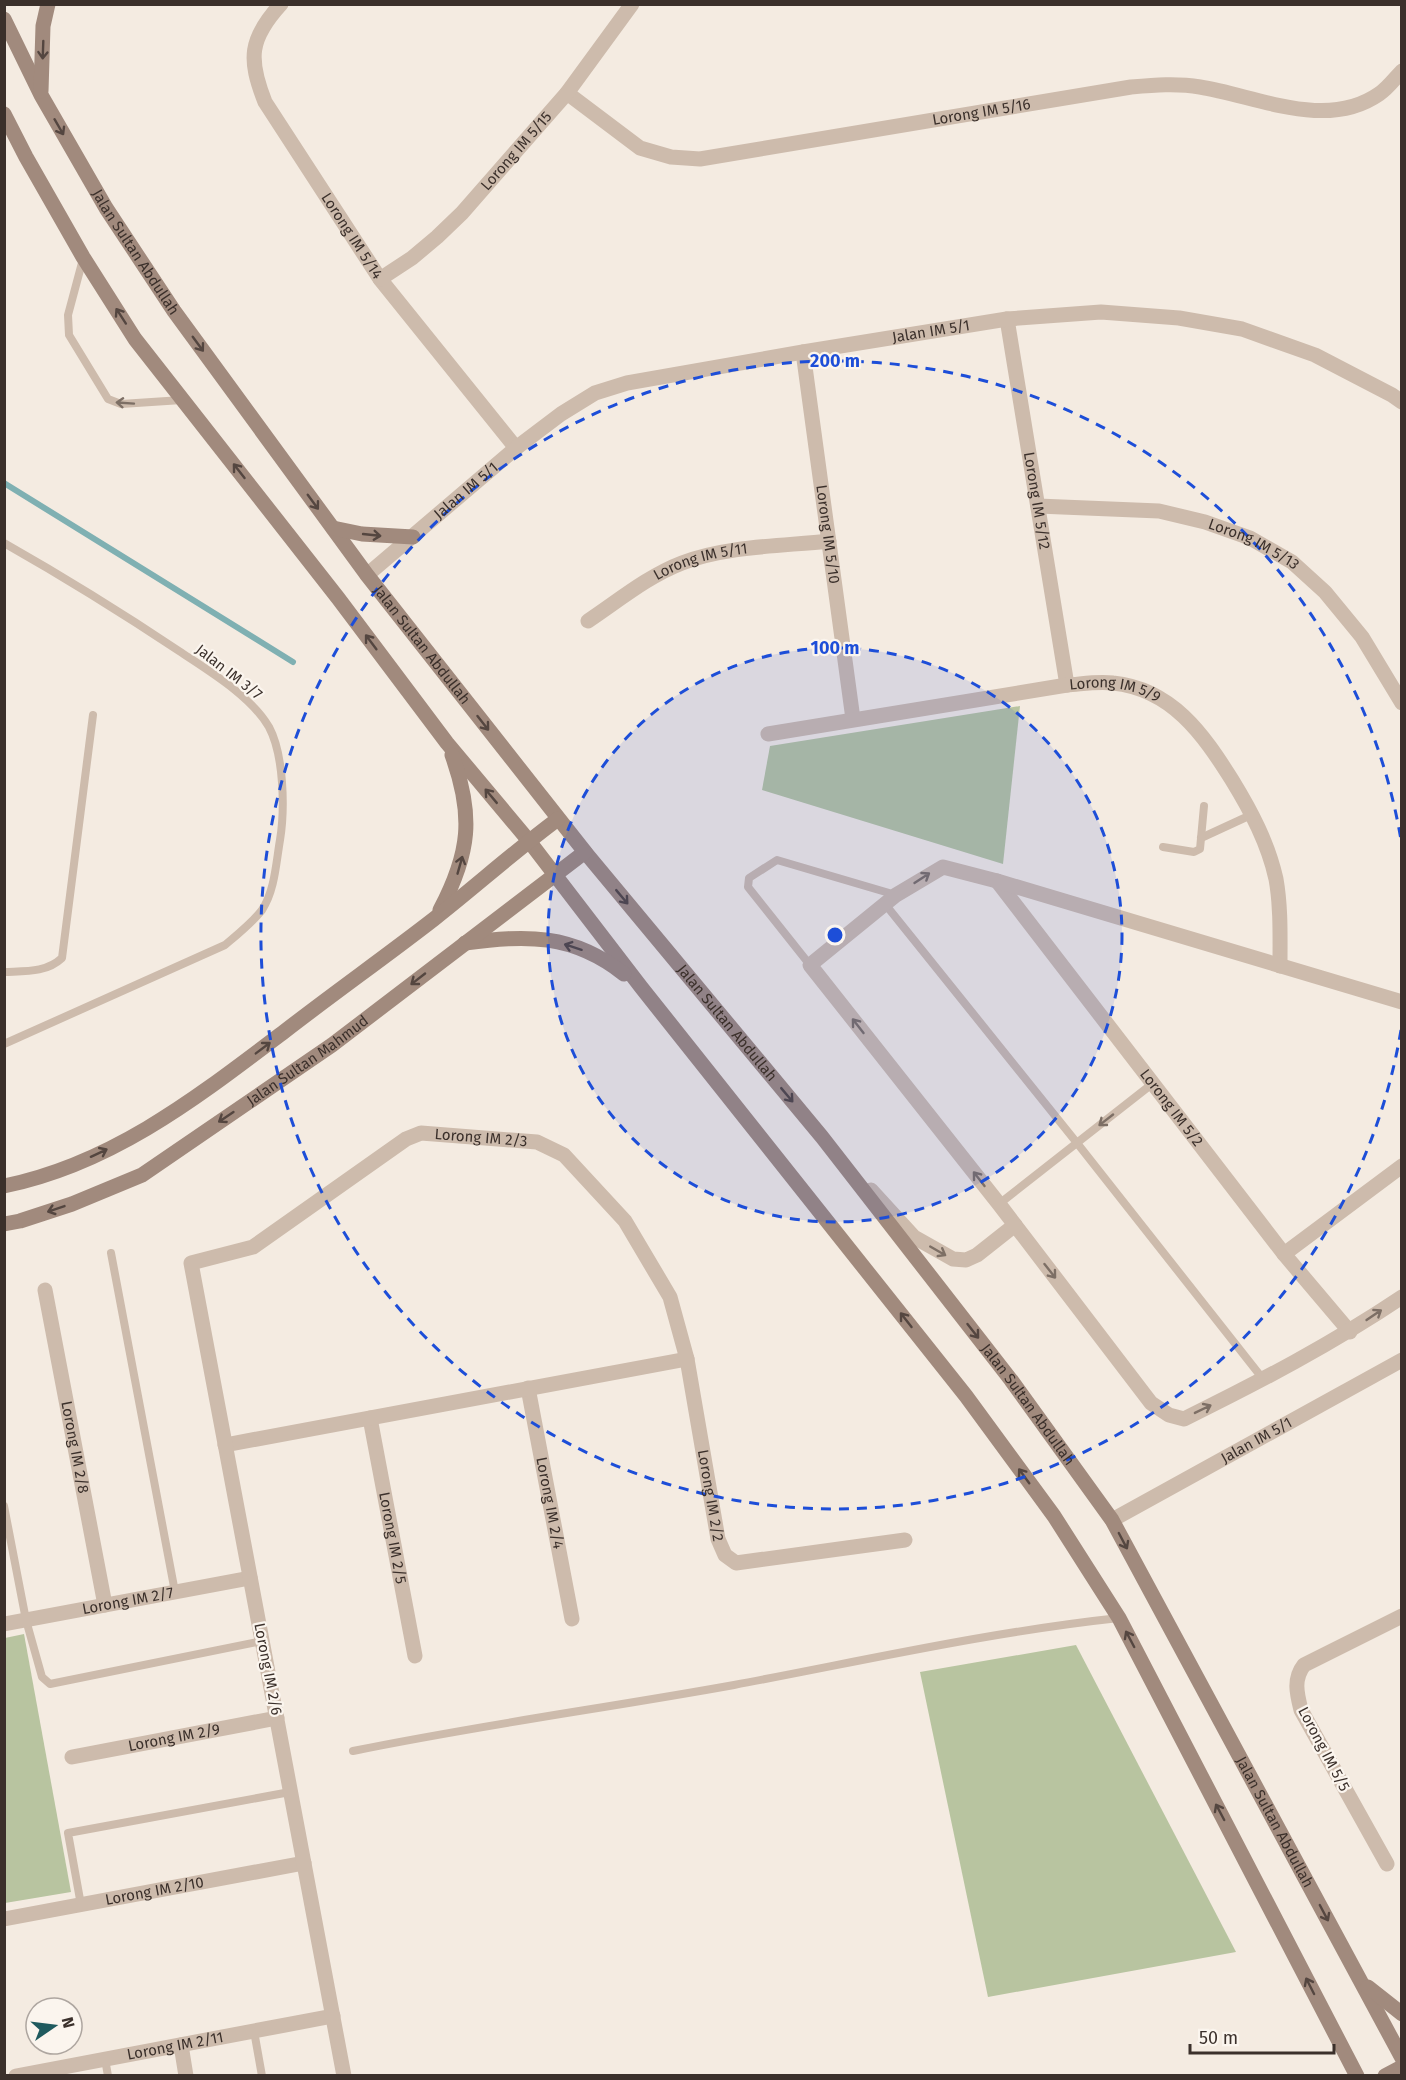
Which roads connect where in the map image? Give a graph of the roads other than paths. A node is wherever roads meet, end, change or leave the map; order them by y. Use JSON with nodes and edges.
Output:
{"nodes":[{"id":1,"x":48,"y":4,"type":"edge"},
{"id":2,"x":281,"y":4,"type":"edge"},
{"id":3,"x":632,"y":4,"type":"edge"},
{"id":4,"x":4,"y":19,"type":"edge"},
{"id":5,"x":1401,"y":70,"type":"edge"},
{"id":6,"x":567,"y":93,"type":"junction"},
{"id":7,"x":41,"y":95,"type":"junction"},
{"id":8,"x":4,"y":114,"type":"edge"},
{"id":9,"x":83,"y":257,"type":"junction"},
{"id":10,"x":380,"y":279,"type":"junction"},
{"id":11,"x":1007,"y":319,"type":"junction"},
{"id":12,"x":803,"y":352,"type":"junction"},
{"id":13,"x":184,"y":400,"type":"junction"},
{"id":14,"x":1401,"y":402,"type":"edge"},
{"id":15,"x":516,"y":448,"type":"junction"},
{"id":16,"x":1038,"y":506,"type":"junction"},
{"id":17,"x":333,"y":528,"type":"junction"},
{"id":18,"x":412,"y":537,"type":"junction"},
{"id":19,"x":829,"y":541,"type":"junction"},
{"id":20,"x":4,"y":543,"type":"edge"},
{"id":21,"x":368,"y":575,"type":"junction"},
{"id":22,"x":588,"y":621,"type":"dead end"},
{"id":23,"x":1067,"y":685,"type":"junction"},
{"id":24,"x":1401,"y":702,"type":"edge"},
{"id":25,"x":93,"y":715,"type":"dead end"},
{"id":26,"x":853,"y":719,"type":"junction"},
{"id":27,"x":768,"y":734,"type":"dead end"},
{"id":28,"x":447,"y":743,"type":"junction"},
{"id":29,"x":1204,"y":806,"type":"dead end"},
{"id":30,"x":1253,"y":813,"type":"junction"},
{"id":31,"x":558,"y":819,"type":"junction"},
{"id":32,"x":1201,"y":838,"type":"junction"},
{"id":33,"x":529,"y":841,"type":"junction"},
{"id":34,"x":1163,"y":847,"type":"dead end"},
{"id":35,"x":585,"y":852,"type":"junction"},
{"id":36,"x":555,"y":874,"type":"junction"},
{"id":37,"x":997,"y":880,"type":"junction"},
{"id":38,"x":890,"y":899,"type":"junction"},
{"id":39,"x":435,"y":918,"type":"junction"},
{"id":40,"x":465,"y":943,"type":"junction"},
{"id":41,"x":810,"y":965,"type":"junction"},
{"id":42,"x":1280,"y":966,"type":"junction"},
{"id":43,"x":4,"y":972,"type":"edge"},
{"id":44,"x":641,"y":987,"type":"junction"},
{"id":45,"x":1401,"y":1002,"type":"edge"},
{"id":46,"x":4,"y":1044,"type":"edge"},
{"id":47,"x":1152,"y":1084,"type":"junction"},
{"id":48,"x":822,"y":1137,"type":"junction"},
{"id":49,"x":1077,"y":1143,"type":"junction"},
{"id":50,"x":1401,"y":1166,"type":"edge"},
{"id":51,"x":4,"y":1186,"type":"edge"},
{"id":52,"x":999,"y":1204,"type":"junction"},
{"id":53,"x":4,"y":1224,"type":"edge"},
{"id":54,"x":1015,"y":1225,"type":"junction"},
{"id":55,"x":111,"y":1253,"type":"dead end"},
{"id":56,"x":1284,"y":1254,"type":"junction"},
{"id":57,"x":191,"y":1263,"type":"joint"},
{"id":58,"x":45,"y":1290,"type":"dead end"},
{"id":59,"x":1401,"y":1297,"type":"edge"},
{"id":60,"x":1350,"y":1332,"type":"junction"},
{"id":61,"x":687,"y":1359,"type":"junction"},
{"id":62,"x":1401,"y":1360,"type":"edge"},
{"id":63,"x":1264,"y":1380,"type":"junction"},
{"id":64,"x":528,"y":1388,"type":"junction"},
{"id":65,"x":370,"y":1418,"type":"junction"},
{"id":66,"x":225,"y":1445,"type":"junction"},
{"id":67,"x":4,"y":1506,"type":"edge"},
{"id":68,"x":1112,"y":1520,"type":"junction"},
{"id":69,"x":905,"y":1540,"type":"dead end"},
{"id":70,"x":250,"y":1578,"type":"junction"},
{"id":71,"x":175,"y":1592,"type":"junction"},
{"id":72,"x":105,"y":1605,"type":"junction"},
{"id":73,"x":1401,"y":1616,"type":"edge"},
{"id":74,"x":1119,"y":1618,"type":"junction"},
{"id":75,"x":572,"y":1619,"type":"dead end"},
{"id":76,"x":26,"y":1620,"type":"junction"},
{"id":77,"x":4,"y":1624,"type":"edge"},
{"id":78,"x":262,"y":1641,"type":"junction"},
{"id":79,"x":415,"y":1656,"type":"dead end"},
{"id":80,"x":277,"y":1718,"type":"junction"},
{"id":81,"x":353,"y":1751,"type":"dead end"},
{"id":82,"x":72,"y":1757,"type":"dead end"},
{"id":83,"x":291,"y":1792,"type":"junction"},
{"id":84,"x":304,"y":1863,"type":"junction"},
{"id":85,"x":1387,"y":1864,"type":"dead end"},
{"id":86,"x":81,"y":1905,"type":"junction"},
{"id":87,"x":4,"y":1919,"type":"edge"},
{"id":88,"x":1361,"y":1981,"type":"junction"},
{"id":89,"x":1401,"y":2014,"type":"edge"},
{"id":90,"x":333,"y":2016,"type":"junction"},
{"id":91,"x":254,"y":2031,"type":"junction"},
{"id":92,"x":181,"y":2045,"type":"junction"},
{"id":93,"x":1401,"y":2058,"type":"edge"},
{"id":94,"x":105,"y":2059,"type":"junction"},
{"id":95,"x":1401,"y":2067,"type":"edge"},
{"id":96,"x":38,"y":2074,"type":"edge"},
{"id":97,"x":16,"y":2076,"type":"edge"},
{"id":98,"x":108,"y":2076,"type":"edge"},
{"id":99,"x":186,"y":2076,"type":"edge"},
{"id":100,"x":262,"y":2076,"type":"edge"},
{"id":101,"x":344,"y":2076,"type":"edge"},
{"id":102,"x":1357,"y":2076,"type":"edge"},
{"id":103,"x":1385,"y":2076,"type":"edge"}],
"edges":[{"from":1,"to":7,"type":"main road","one_way":true},
{"from":2,"to":10,"type":"street","name":"Lorong IM 5/14"},
{"from":3,"to":6,"type":"street","name":"Lorong IM 5/15"},
{"from":4,"to":7,"type":"main road","name":"Jalan Sultan Abdullah"},
{"from":5,"to":6,"type":"street","name":"Lorong IM 5/16"},
{"from":6,"to":10,"type":"street","name":"Lorong IM 5/15"},
{"from":7,"to":17,"type":"main road","name":"Jalan Sultan Abdullah","one_way":true},
{"from":8,"to":9,"type":"main road"},
{"from":13,"to":9,"type":"main road","one_way":true},
{"from":13,"to":9,"type":"lane","one_way":true},
{"from":10,"to":15,"type":"street","name":"Lorong IM 5/14"},
{"from":11,"to":12,"type":"street","name":"Jalan IM 5/1"},
{"from":11,"to":14,"type":"street","name":"Jalan IM 5/1"},
{"from":11,"to":16,"type":"street","name":"Lorong IM 5/12"},
{"from":12,"to":15,"type":"street","name":"Jalan IM 5/1"},
{"from":12,"to":19,"type":"street","name":"Lorong IM 5/10"},
{"from":28,"to":13,"type":"main road","one_way":true},
{"from":15,"to":18,"type":"street","name":"Jalan IM 5/1"},
{"from":16,"to":23,"type":"street","name":"Lorong IM 5/12"},
{"from":16,"to":24,"type":"street","name":"Lorong IM 5/13"},
{"from":17,"to":18,"type":"main road","one_way":true},
{"from":17,"to":21,"type":"main road","name":"Jalan Sultan Abdullah"},
{"from":18,"to":21,"type":"street","name":"Jalan IM 5/1"},
{"from":19,"to":22,"type":"street","name":"Lorong IM 5/11"},
{"from":19,"to":26,"type":"street","name":"Lorong IM 5/10"},
{"from":20,"to":46,"type":"lane","name":"Jalan IM 3/7"},
{"from":21,"to":31,"type":"main road","name":"Jalan Sultan Abdullah","one_way":true},
{"from":23,"to":26,"type":"street","name":"Lorong IM 5/9"},
{"from":23,"to":30,"type":"street","name":"Lorong IM 5/9"},
{"from":25,"to":43,"type":"lane"},
{"from":26,"to":27,"type":"street","name":"Lorong IM 5/9"},
{"from":33,"to":28,"type":"main road","one_way":true},
{"from":39,"to":28,"type":"main road","one_way":true},
{"from":29,"to":32,"type":"lane"},
{"from":30,"to":32,"type":"lane"},
{"from":30,"to":42,"type":"street","name":"Lorong IM 5/9"},
{"from":31,"to":33,"type":"main road"},
{"from":31,"to":35,"type":"main road","name":"Jalan Sultan Abdullah"},
{"from":32,"to":34,"type":"lane"},
{"from":33,"to":36,"type":"main road"},
{"from":33,"to":39,"type":"main road"},
{"from":35,"to":36,"type":"main road","name":"Jalan Sultan Mahmud"},
{"from":35,"to":48,"type":"main road","name":"Jalan Sultan Abdullah","one_way":true},
{"from":36,"to":40,"type":"main road","name":"Jalan Sultan Mahmud"},
{"from":36,"to":44,"type":"main road"},
{"from":38,"to":37,"type":"street","one_way":true},
{"from":37,"to":42,"type":"street"},
{"from":37,"to":47,"type":"street","name":"Lorong IM 5/2"},
{"from":38,"to":41,"type":"street"},
{"from":38,"to":41,"type":"lane"},
{"from":38,"to":49,"type":"lane"},
{"from":51,"to":39,"type":"main road","one_way":true},
{"from":44,"to":40,"type":"main road","one_way":true},
{"from":40,"to":53,"type":"main road","name":"Jalan Sultan Mahmud","one_way":true},
{"from":52,"to":41,"type":"street","one_way":true},
{"from":42,"to":45,"type":"street"},
{"from":74,"to":44,"type":"main road","one_way":true},
{"from":47,"to":49,"type":"lane","one_way":true},
{"from":47,"to":56,"type":"street","name":"Lorong IM 5/2"},
{"from":48,"to":54,"type":"street","one_way":true},
{"from":48,"to":68,"type":"main road","name":"Jalan Sultan Abdullah","one_way":true},
{"from":49,"to":52,"type":"lane"},
{"from":49,"to":63,"type":"lane"},
{"from":50,"to":56,"type":"street"},
{"from":52,"to":54,"type":"street"},
{"from":54,"to":63,"type":"street","one_way":true},
{"from":55,"to":71,"type":"lane"},
{"from":56,"to":60,"type":"street","name":"Lorong IM 5/2"},
{"from":57,"to":61,"type":"street","name":"Lorong IM 2/3"},
{"from":57,"to":66,"type":"street","name":"Lorong IM 2/6"},
{"from":58,"to":72,"type":"street","name":"Lorong IM 2/8"},
{"from":60,"to":59,"type":"street","one_way":true},
{"from":60,"to":63,"type":"street"},
{"from":61,"to":64,"type":"street"},
{"from":61,"to":69,"type":"street","name":"Lorong IM 2/2"},
{"from":62,"to":68,"type":"street","name":"Jalan IM 5/1"},
{"from":64,"to":65,"type":"street"},
{"from":64,"to":75,"type":"street","name":"Lorong IM 2/4"},
{"from":65,"to":66,"type":"street"},
{"from":65,"to":79,"type":"street","name":"Lorong IM 2/5"},
{"from":66,"to":70,"type":"street","name":"Lorong IM 2/6"},
{"from":67,"to":76,"type":"lane"},
{"from":68,"to":88,"type":"main road","name":"Jalan Sultan Abdullah","one_way":true},
{"from":70,"to":71,"type":"street","name":"Lorong IM 2/7"},
{"from":70,"to":78,"type":"street","name":"Lorong IM 2/6"},
{"from":71,"to":72,"type":"street","name":"Lorong IM 2/7"},
{"from":72,"to":76,"type":"street","name":"Lorong IM 2/7"},
{"from":73,"to":85,"type":"street","name":"Lorong IM 5/5"},
{"from":74,"to":81,"type":"lane"},
{"from":102,"to":74,"type":"main road","one_way":true},
{"from":76,"to":77,"type":"street","name":"Lorong IM 2/7"},
{"from":76,"to":78,"type":"lane"},
{"from":78,"to":80,"type":"street","name":"Lorong IM 2/6"},
{"from":80,"to":82,"type":"street","name":"Lorong IM 2/9"},
{"from":80,"to":83,"type":"street","name":"Lorong IM 2/6"},
{"from":83,"to":84,"type":"street","name":"Lorong IM 2/6"},
{"from":83,"to":86,"type":"lane"},
{"from":84,"to":86,"type":"street","name":"Lorong IM 2/10"},
{"from":84,"to":90,"type":"street","name":"Lorong IM 2/6"},
{"from":86,"to":87,"type":"street","name":"Lorong IM 2/10"},
{"from":88,"to":89,"type":"main road"},
{"from":88,"to":93,"type":"main road","name":"Jalan Sultan Abdullah"},
{"from":90,"to":91,"type":"street","name":"Lorong IM 2/11"},
{"from":90,"to":101,"type":"street","name":"Lorong IM 2/6"},
{"from":91,"to":92,"type":"street","name":"Lorong IM 2/11"},
{"from":91,"to":100,"type":"lane"},
{"from":92,"to":94,"type":"street","name":"Lorong IM 2/11"},
{"from":92,"to":99,"type":"street"},
{"from":94,"to":96,"type":"street","name":"Lorong IM 2/11"},
{"from":94,"to":98,"type":"lane"},
{"from":95,"to":103,"type":"main road"},
{"from":96,"to":97,"type":"street","name":"Lorong IM 2/11"}]}
